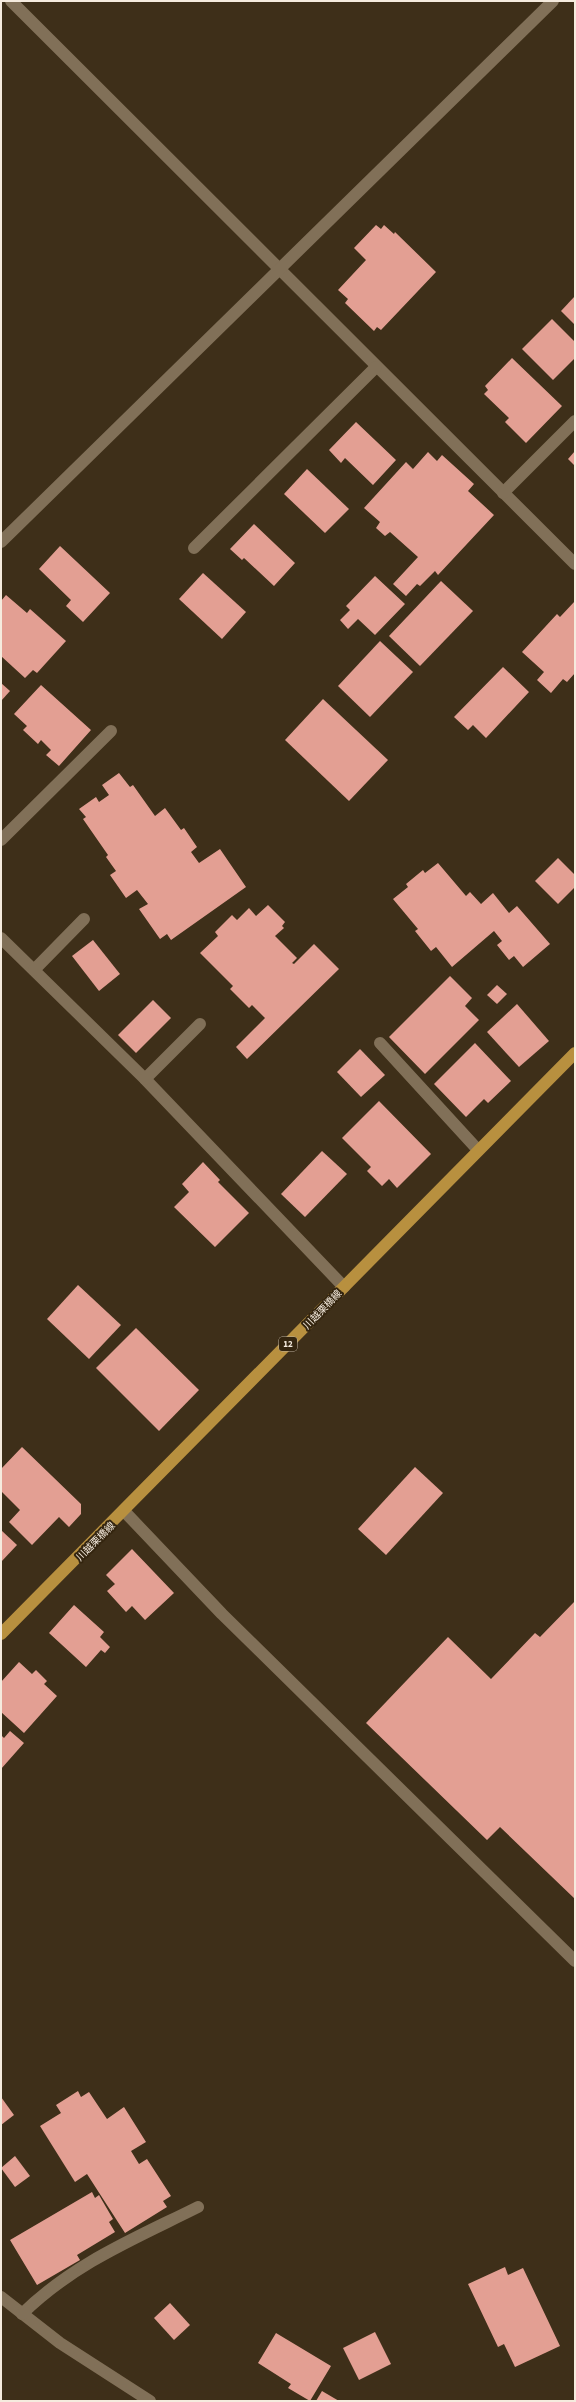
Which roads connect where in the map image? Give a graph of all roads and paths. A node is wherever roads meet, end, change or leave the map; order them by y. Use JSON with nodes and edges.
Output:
{"nodes":[{"id":1,"x":11,"y":1,"type":"edge"},
{"id":2,"x":553,"y":1,"type":"edge"},
{"id":3,"x":279,"y":271,"type":"junction"},
{"id":4,"x":376,"y":367,"type":"junction"},
{"id":5,"x":575,"y":421,"type":"edge"},
{"id":6,"x":503,"y":493,"type":"junction"},
{"id":7,"x":1,"y":542,"type":"edge"},
{"id":8,"x":194,"y":548,"type":"dead end"},
{"id":9,"x":575,"y":564,"type":"edge"},
{"id":10,"x":111,"y":731,"type":"dead end"},
{"id":11,"x":1,"y":840,"type":"edge"},
{"id":12,"x":84,"y":919,"type":"dead end"},
{"id":13,"x":1,"y":938,"type":"edge"},
{"id":14,"x":34,"y":970,"type":"junction"},
{"id":15,"x":200,"y":1024,"type":"dead end"},
{"id":16,"x":380,"y":1042,"type":"dead end"},
{"id":17,"x":575,"y":1054,"type":"edge"},
{"id":18,"x":145,"y":1079,"type":"junction"},
{"id":19,"x":478,"y":1150,"type":"junction"},
{"id":20,"x":344,"y":1287,"type":"junction"},
{"id":21,"x":124,"y":1511,"type":"junction"},
{"id":22,"x":1,"y":1634,"type":"edge"},
{"id":23,"x":575,"y":1961,"type":"edge"},
{"id":24,"x":198,"y":2207,"type":"dead end"},
{"id":25,"x":1,"y":2297,"type":"edge"},
{"id":26,"x":22,"y":2314,"type":"junction"},
{"id":27,"x":150,"y":2401,"type":"edge"}],
"edges":[{"from":1,"to":3,"type":"street"},
{"from":2,"to":3,"type":"street"},
{"from":3,"to":4,"type":"street"},
{"from":3,"to":7,"type":"street"},
{"from":4,"to":6,"type":"street"},
{"from":4,"to":8,"type":"street"},
{"from":5,"to":6,"type":"street"},
{"from":6,"to":9,"type":"street"},
{"from":10,"to":11,"type":"street"},
{"from":12,"to":14,"type":"street"},
{"from":13,"to":14,"type":"street"},
{"from":14,"to":18,"type":"street"},
{"from":15,"to":18,"type":"street"},
{"from":16,"to":19,"type":"street"},
{"from":17,"to":19,"type":"main road","name":"川越栗橋線","number":"12"},
{"from":18,"to":20,"type":"street"},
{"from":19,"to":20,"type":"main road","name":"川越栗橋線","number":"12"},
{"from":20,"to":21,"type":"main road","name":"川越栗橋線","number":"12"},
{"from":21,"to":22,"type":"main road","name":"川越栗橋線","number":"12"},
{"from":21,"to":23,"type":"street"},
{"from":24,"to":26,"type":"street"},
{"from":25,"to":26,"type":"street"},
{"from":26,"to":27,"type":"street"}]}
